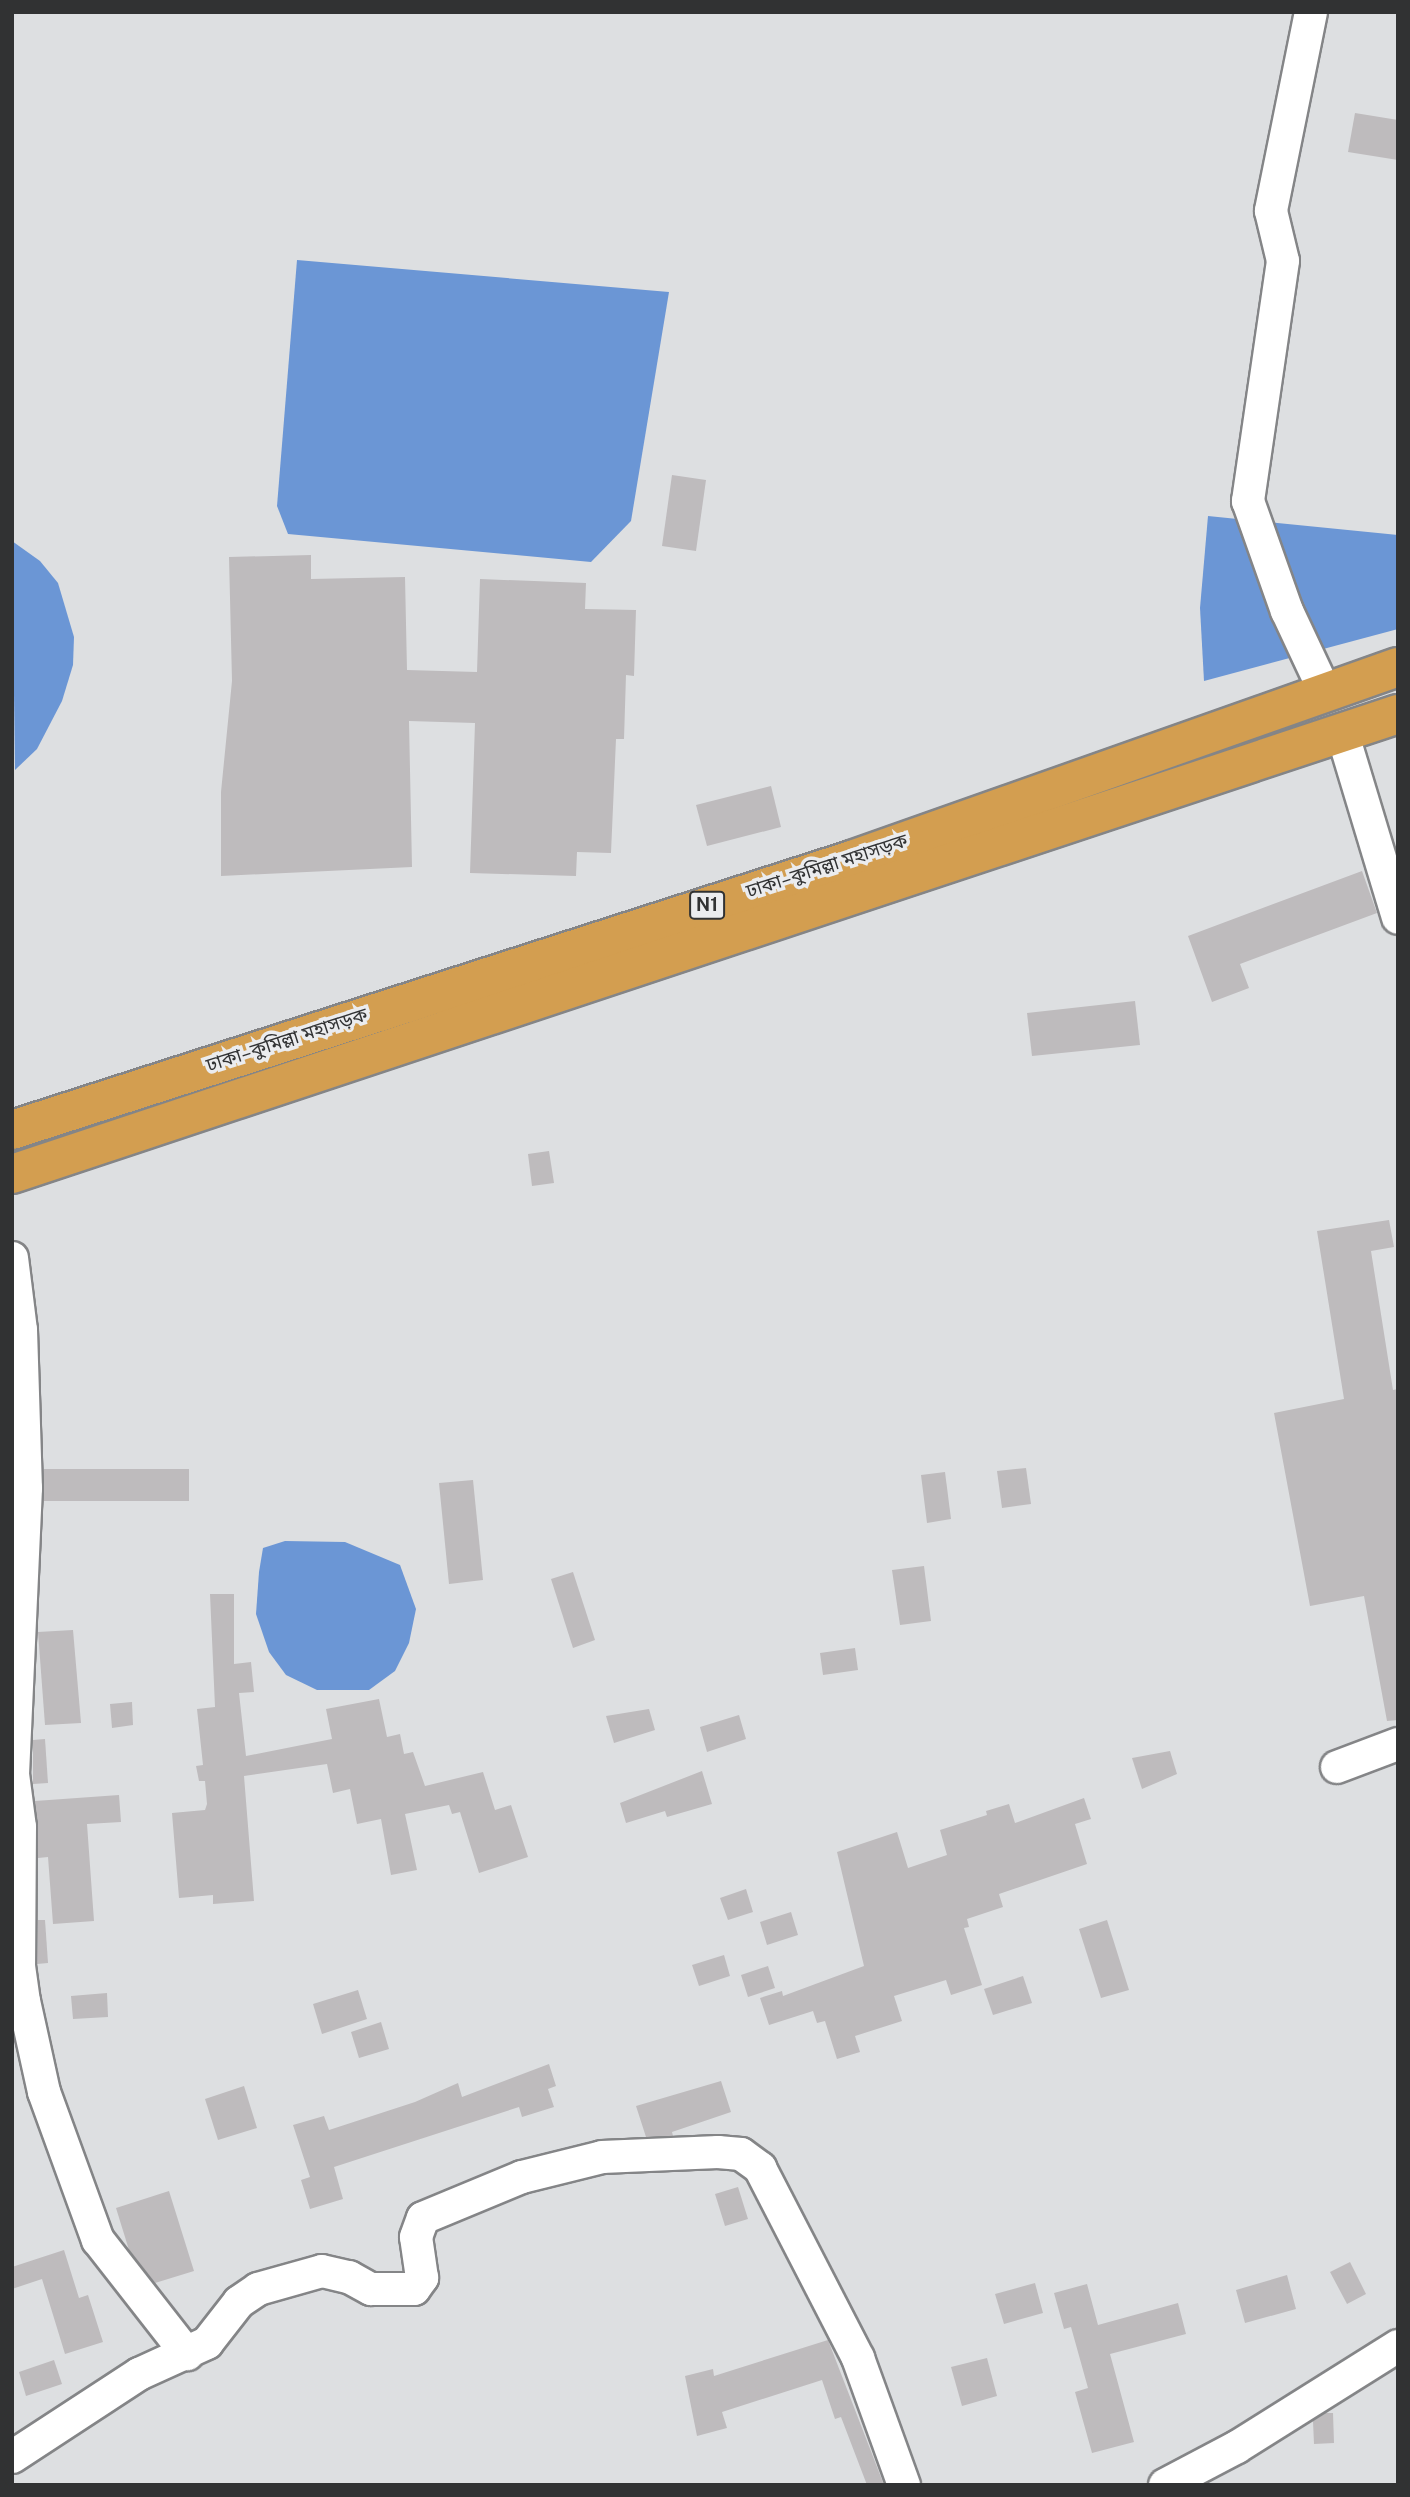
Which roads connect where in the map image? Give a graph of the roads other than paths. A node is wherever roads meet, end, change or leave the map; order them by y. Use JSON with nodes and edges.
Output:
{"nodes":[{"id":1,"x":1311,"y":12,"type":"edge"},
{"id":2,"x":1398,"y":667,"type":"edge"},
{"id":3,"x":1325,"y":692,"type":"junction"},
{"id":4,"x":1398,"y":714,"type":"edge"},
{"id":5,"x":1342,"y":732,"type":"junction"},
{"id":6,"x":1398,"y":918,"type":"edge"},
{"id":7,"x":12,"y":1130,"type":"edge"},
{"id":8,"x":12,"y":1174,"type":"edge"},
{"id":9,"x":12,"y":1258,"type":"edge"},
{"id":10,"x":1398,"y":1744,"type":"edge"},
{"id":11,"x":1337,"y":1767,"type":"dead end"},
{"id":12,"x":1398,"y":2346,"type":"edge"},
{"id":13,"x":187,"y":2354,"type":"junction"},
{"id":14,"x":12,"y":2457,"type":"edge"},
{"id":15,"x":904,"y":2485,"type":"edge"},
{"id":16,"x":1165,"y":2485,"type":"edge"}],
"edges":[{"from":1,"to":3,"type":"street"},
{"from":2,"to":3,"type":"highway","name":"ঢাকা–কুমিল্লা মহাসড়ক","number":"N1"},
{"from":3,"to":7,"type":"highway","name":"ঢাকা–কুমিল্লা মহাসড়ক","number":"N1"},
{"from":4,"to":5,"type":"highway","name":"ঢাকা–কুমিল্লা মহাসড়ক","number":"N1"},
{"from":5,"to":6,"type":"street"},
{"from":5,"to":8,"type":"highway","name":"ঢাকা–কুমিল্লা মহাসড়ক","number":"N1"},
{"from":9,"to":13,"type":"street"},
{"from":10,"to":11,"type":"street"},
{"from":12,"to":16,"type":"street"},
{"from":13,"to":14,"type":"street"},
{"from":13,"to":15,"type":"street"}]}
